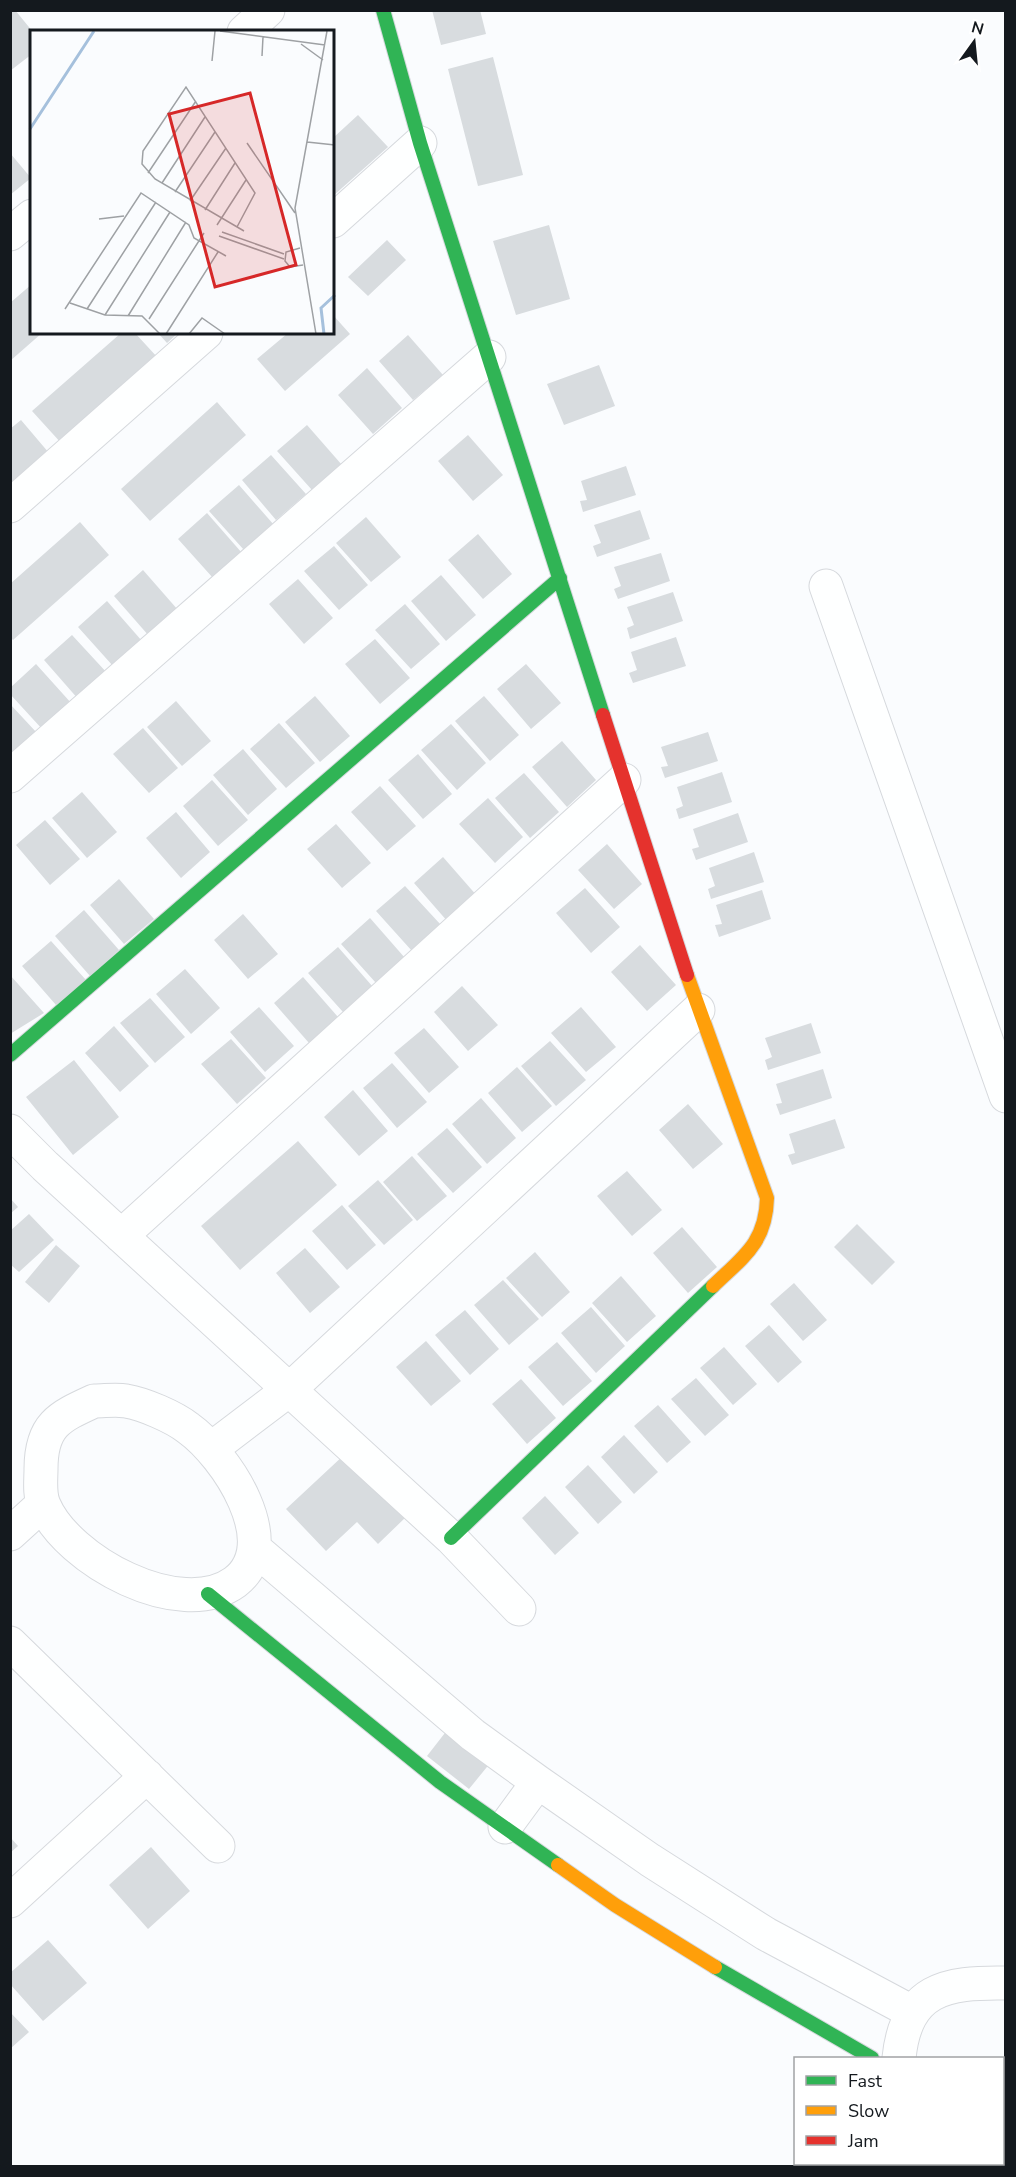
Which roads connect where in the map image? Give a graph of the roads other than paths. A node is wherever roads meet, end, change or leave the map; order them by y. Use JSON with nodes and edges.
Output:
{"nodes":[{"id":1,"x":268,"y":10,"type":"edge"},
{"id":2,"x":383,"y":10,"type":"edge"},
{"id":3,"x":246,"y":30,"type":"edge"},
{"id":4,"x":420,"y":144,"type":"junction"},
{"id":5,"x":30,"y":218,"type":"edge"},
{"id":6,"x":334,"y":220,"type":"edge"},
{"id":7,"x":10,"y":234,"type":"edge"},
{"id":8,"x":205,"y":334,"type":"edge"},
{"id":9,"x":489,"y":357,"type":"junction"},
{"id":10,"x":10,"y":506,"type":"edge"},
{"id":11,"x":560,"y":578,"type":"junction"},
{"id":12,"x":826,"y":586,"type":"dead end"},
{"id":13,"x":10,"y":776,"type":"edge"},
{"id":14,"x":624,"y":780,"type":"junction"},
{"id":15,"x":698,"y":1010,"type":"junction"},
{"id":16,"x":10,"y":1055,"type":"edge"},
{"id":17,"x":1005,"y":1096,"type":"edge"},
{"id":18,"x":10,"y":1131,"type":"edge"},
{"id":19,"x":121,"y":1236,"type":"junction"},
{"id":20,"x":290,"y":1389,"type":"junction"},
{"id":21,"x":211,"y":1449,"type":"junction"},
{"id":22,"x":43,"y":1504,"type":"junction"},
{"id":23,"x":10,"y":1534,"type":"edge"},
{"id":24,"x":451,"y":1538,"type":"junction"},
{"id":25,"x":254,"y":1548,"type":"junction"},
{"id":26,"x":208,"y":1594,"type":"junction"},
{"id":27,"x":519,"y":1609,"type":"dead end"},
{"id":28,"x":10,"y":1643,"type":"edge"},
{"id":29,"x":147,"y":1776,"type":"junction"},
{"id":30,"x":538,"y":1782,"type":"junction"},
{"id":31,"x":505,"y":1827,"type":"junction"},
{"id":32,"x":219,"y":1846,"type":"dead end"},
{"id":33,"x":10,"y":1901,"type":"edge"},
{"id":34,"x":1005,"y":1983,"type":"edge"},
{"id":35,"x":912,"y":2012,"type":"junction"},
{"id":36,"x":870,"y":2057,"type":"edge"},
{"id":37,"x":898,"y":2057,"type":"edge"}],
"edges":[{"from":1,"to":3,"type":"street"},
{"from":2,"to":4,"type":"street"},
{"from":4,"to":6,"type":"street"},
{"from":4,"to":9,"type":"street"},
{"from":5,"to":7,"type":"street"},
{"from":8,"to":10,"type":"street"},
{"from":9,"to":11,"type":"street"},
{"from":9,"to":13,"type":"street"},
{"from":11,"to":14,"type":"street"},
{"from":11,"to":16,"type":"street"},
{"from":12,"to":17,"type":"street"},
{"from":14,"to":15,"type":"street"},
{"from":14,"to":19,"type":"street"},
{"from":15,"to":20,"type":"street"},
{"from":15,"to":24,"type":"street"},
{"from":18,"to":19,"type":"street"},
{"from":19,"to":20,"type":"street"},
{"from":20,"to":21,"type":"street"},
{"from":20,"to":24,"type":"street"},
{"from":21,"to":22,"type":"street"},
{"from":21,"to":25,"type":"street"},
{"from":22,"to":23,"type":"street"},
{"from":22,"to":26,"type":"street"},
{"from":24,"to":27,"type":"street"},
{"from":25,"to":26,"type":"street"},
{"from":25,"to":30,"type":"street"},
{"from":26,"to":31,"type":"street"},
{"from":28,"to":29,"type":"street"},
{"from":29,"to":32,"type":"street"},
{"from":29,"to":33,"type":"street"},
{"from":30,"to":31,"type":"street"},
{"from":30,"to":35,"type":"street"},
{"from":31,"to":36,"type":"street"},
{"from":34,"to":35,"type":"street"},
{"from":35,"to":37,"type":"street"}]}
